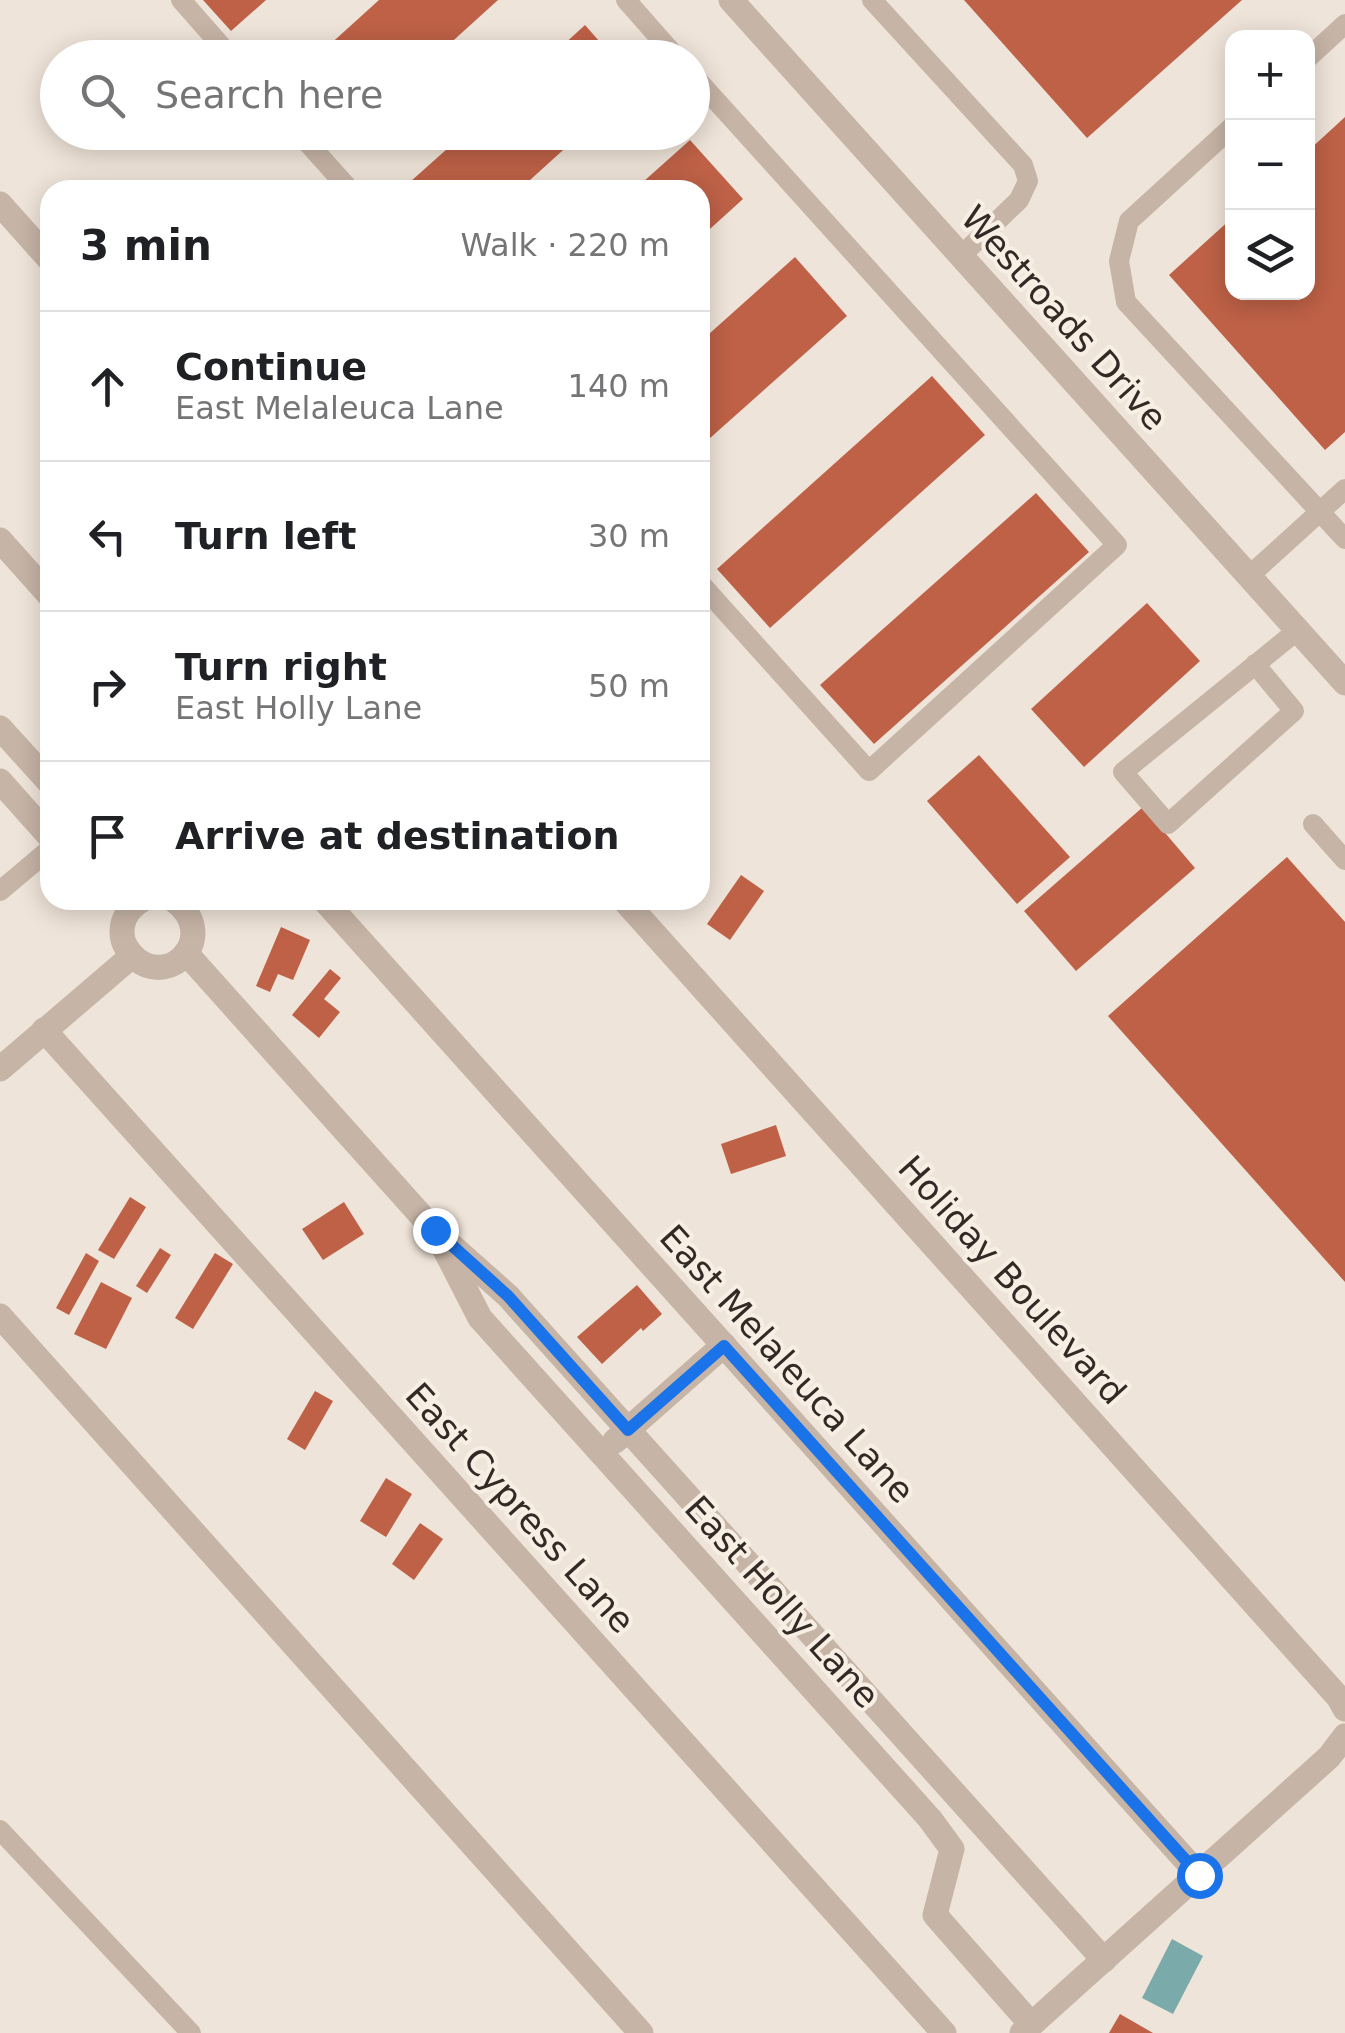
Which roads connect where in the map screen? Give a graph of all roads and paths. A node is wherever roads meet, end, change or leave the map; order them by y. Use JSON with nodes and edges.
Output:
{"nodes":[{"id":1,"x":180,"y":0,"type":"edge"},
{"id":2,"x":626,"y":0,"type":"edge"},
{"id":3,"x":872,"y":0,"type":"edge"},
{"id":4,"x":737,"y":2,"type":"edge"},
{"id":5,"x":1345,"y":24,"type":"edge"},
{"id":6,"x":216,"y":40,"type":"edge"},
{"id":7,"x":661,"y":40,"type":"edge"},
{"id":8,"x":1315,"y":52,"type":"edge"},
{"id":9,"x":710,"y":94,"type":"edge"},
{"id":10,"x":1225,"y":133,"type":"edge"},
{"id":11,"x":314,"y":150,"type":"edge"},
{"id":12,"x":341,"y":180,"type":"edge"},
{"id":13,"x":1,"y":207,"type":"edge"},
{"id":14,"x":40,"y":249,"type":"edge"},
{"id":15,"x":961,"y":256,"type":"junction"},
{"id":16,"x":1345,"y":489,"type":"edge"},
{"id":17,"x":1320,"y":511,"type":"junction"},
{"id":18,"x":1345,"y":539,"type":"edge"},
{"id":19,"x":0,"y":540,"type":"edge"},
{"id":20,"x":1249,"y":576,"type":"junction"},
{"id":21,"x":40,"y":585,"type":"edge"},
{"id":22,"x":710,"y":595,"type":"edge"},
{"id":23,"x":1298,"y":630,"type":"junction"},
{"id":24,"x":1255,"y":664,"type":"junction"},
{"id":25,"x":1345,"y":683,"type":"edge"},
{"id":26,"x":4,"y":741,"type":"edge"},
{"id":27,"x":40,"y":774,"type":"edge"},
{"id":28,"x":0,"y":781,"type":"edge"},
{"id":29,"x":1314,"y":824,"type":"dead end"},
{"id":30,"x":40,"y":826,"type":"edge"},
{"id":31,"x":40,"y":858,"type":"edge"},
{"id":32,"x":1345,"y":860,"type":"edge"},
{"id":33,"x":0,"y":892,"type":"edge"},
{"id":34,"x":115,"y":910,"type":"edge"},
{"id":35,"x":130,"y":910,"type":"edge"},
{"id":36,"x":187,"y":910,"type":"edge"},
{"id":37,"x":333,"y":910,"type":"edge"},
{"id":38,"x":633,"y":910,"type":"edge"},
{"id":39,"x":124,"y":920,"type":"junction"},
{"id":40,"x":186,"y":953,"type":"junction"},
{"id":41,"x":132,"y":956,"type":"junction"},
{"id":42,"x":44,"y":1030,"type":"junction"},
{"id":43,"x":0,"y":1069,"type":"edge"},
{"id":44,"x":435,"y":1230,"type":"junction"},
{"id":45,"x":0,"y":1316,"type":"edge"},
{"id":46,"x":724,"y":1346,"type":"junction"},
{"id":47,"x":628,"y":1430,"type":"junction"},
{"id":48,"x":601,"y":1452,"type":"junction"},
{"id":49,"x":1345,"y":1709,"type":"edge"},
{"id":50,"x":1345,"y":1736,"type":"edge"},
{"id":51,"x":0,"y":1830,"type":"edge"},
{"id":52,"x":1199,"y":1875,"type":"junction"},
{"id":53,"x":1104,"y":1960,"type":"junction"},
{"id":54,"x":1027,"y":2029,"type":"edge"},
{"id":55,"x":191,"y":2033,"type":"edge"},
{"id":56,"x":640,"y":2033,"type":"edge"},
{"id":57,"x":944,"y":2033,"type":"edge"}],
"edges":[{"from":1,"to":6,"type":"lane"},
{"from":2,"to":7,"type":"lane"},
{"from":3,"to":15,"type":"lane"},
{"from":4,"to":15,"type":"street","name":"Westroads Drive"},
{"from":5,"to":8,"type":"lane"},
{"from":9,"to":22,"type":"lane"},
{"from":10,"to":17,"type":"lane"},
{"from":11,"to":12,"type":"lane"},
{"from":13,"to":14,"type":"street"},
{"from":15,"to":20,"type":"street","name":"Westroads Drive"},
{"from":16,"to":17,"type":"lane"},
{"from":17,"to":18,"type":"lane"},
{"from":17,"to":20,"type":"lane"},
{"from":19,"to":21,"type":"street"},
{"from":20,"to":23,"type":"street","name":"Westroads Drive"},
{"from":23,"to":24,"type":"lane"},
{"from":23,"to":25,"type":"street","name":"Westroads Drive"},
{"from":24,"to":24,"type":"lane"},
{"from":26,"to":27,"type":"street"},
{"from":28,"to":30,"type":"street"},
{"from":29,"to":32,"type":"lane"},
{"from":31,"to":33,"type":"lane"},
{"from":34,"to":39,"type":"street"},
{"from":35,"to":39,"type":"street"},
{"from":36,"to":40,"type":"street"},
{"from":37,"to":46,"type":"street","name":"East Melaleuca Lane"},
{"from":38,"to":49,"type":"street","name":"Holiday Boulevard"},
{"from":39,"to":41,"type":"street"},
{"from":40,"to":41,"type":"street"},
{"from":40,"to":44,"type":"street","name":"East Holly Lane"},
{"from":41,"to":42,"type":"street"},
{"from":42,"to":43,"type":"street"},
{"from":42,"to":57,"type":"street","name":"East Cypress Lane"},
{"from":44,"to":47,"type":"street","name":"East Holly Lane"},
{"from":44,"to":48,"type":"street","name":"East Holly Lane"},
{"from":45,"to":56,"type":"street"},
{"from":46,"to":47,"type":"street"},
{"from":46,"to":52,"type":"street","name":"East Melaleuca Lane"},
{"from":47,"to":48,"type":"street"},
{"from":47,"to":53,"type":"street","name":"East Holly Lane"},
{"from":48,"to":54,"type":"street","name":"East Holly Lane"},
{"from":50,"to":52,"type":"street"},
{"from":51,"to":55,"type":"lane"},
{"from":52,"to":53,"type":"street"},
{"from":53,"to":54,"type":"street"}]}
